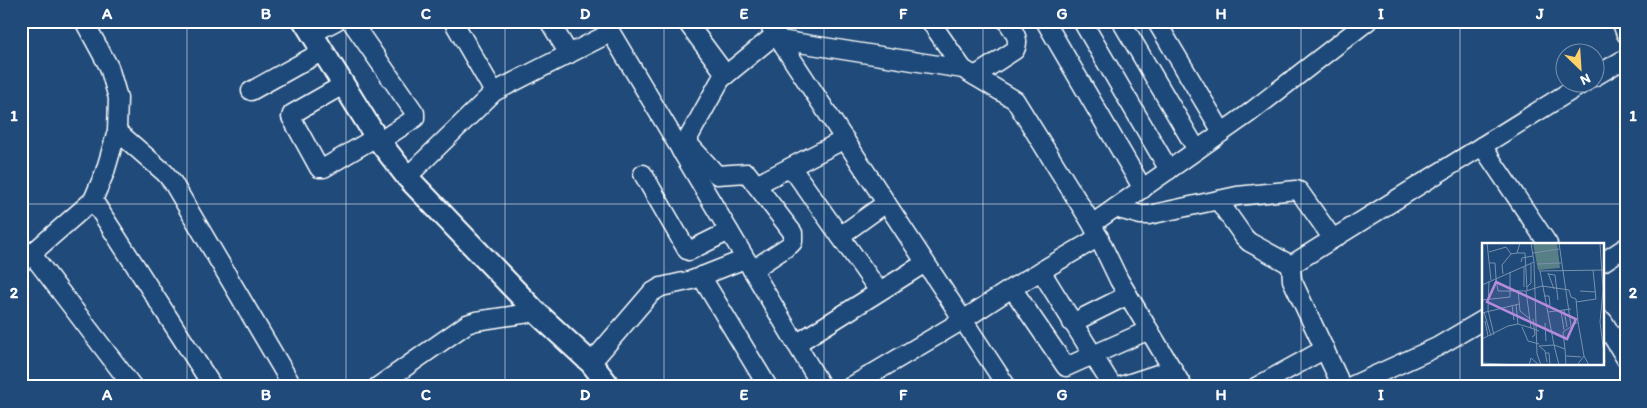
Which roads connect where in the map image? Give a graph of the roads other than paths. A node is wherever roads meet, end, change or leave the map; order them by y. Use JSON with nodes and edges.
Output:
{"nodes":[{"id":1,"x":84,"y":21,"type":"edge"},
{"id":2,"x":336,"y":21,"type":"edge"},
{"id":3,"x":351,"y":21,"type":"edge"},
{"id":4,"x":453,"y":21,"type":"edge"},
{"id":5,"x":549,"y":21,"type":"edge"},
{"id":6,"x":930,"y":21,"type":"edge"},
{"id":7,"x":1007,"y":21,"type":"edge"},
{"id":8,"x":1045,"y":21,"type":"edge"},
{"id":9,"x":1082,"y":21,"type":"edge"},
{"id":10,"x":1121,"y":21,"type":"edge"},
{"id":11,"x":1156,"y":21,"type":"edge"},
{"id":12,"x":1368,"y":21,"type":"edge"},
{"id":13,"x":1621,"y":21,"type":"edge"},
{"id":14,"x":692,"y":24,"type":"edge"},
{"id":15,"x":308,"y":27,"type":"edge"},
{"id":16,"x":607,"y":27,"type":"edge"},
{"id":17,"x":775,"y":29,"type":"edge"},
{"id":18,"x":1626,"y":34,"type":"edge"},
{"id":19,"x":323,"y":51,"type":"junction"},
{"id":20,"x":569,"y":54,"type":"junction"},
{"id":21,"x":1626,"y":58,"type":"edge"},
{"id":22,"x":1604,"y":71,"type":"edge"},
{"id":23,"x":969,"y":72,"type":"junction"},
{"id":24,"x":726,"y":75,"type":"junction"},
{"id":25,"x":343,"y":85,"type":"junction"},
{"id":26,"x":251,"y":91,"type":"dead end"},
{"id":27,"x":494,"y":92,"type":"junction"},
{"id":28,"x":1569,"y":92,"type":"edge"},
{"id":29,"x":116,"y":131,"type":"junction"},
{"id":30,"x":1222,"y":132,"type":"junction"},
{"id":31,"x":378,"y":139,"type":"junction"},
{"id":32,"x":845,"y":139,"type":"junction"},
{"id":33,"x":683,"y":146,"type":"junction"},
{"id":34,"x":1482,"y":146,"type":"junction"},
{"id":35,"x":1197,"y":150,"type":"junction"},
{"id":36,"x":791,"y":167,"type":"junction"},
{"id":37,"x":1169,"y":170,"type":"junction"},
{"id":38,"x":642,"y":174,"type":"dead end"},
{"id":39,"x":407,"y":177,"type":"junction"},
{"id":40,"x":756,"y":184,"type":"junction"},
{"id":41,"x":1143,"y":189,"type":"junction"},
{"id":42,"x":93,"y":200,"type":"junction"},
{"id":43,"x":1218,"y":200,"type":"junction"},
{"id":44,"x":886,"y":203,"type":"junction"},
{"id":45,"x":1115,"y":208,"type":"junction"},
{"id":46,"x":1095,"y":230,"type":"junction"},
{"id":47,"x":729,"y":231,"type":"junction"},
{"id":48,"x":840,"y":236,"type":"junction"},
{"id":49,"x":1333,"y":239,"type":"junction"},
{"id":50,"x":1547,"y":243,"type":"edge"},
{"id":51,"x":1626,"y":247,"type":"edge"},
{"id":52,"x":26,"y":258,"type":"edge"},
{"id":53,"x":1604,"y":261,"type":"edge"},
{"id":54,"x":925,"y":263,"type":"junction"},
{"id":55,"x":749,"y":264,"type":"junction"},
{"id":56,"x":1291,"y":265,"type":"junction"},
{"id":57,"x":1041,"y":271,"type":"junction"},
{"id":58,"x":701,"y":276,"type":"junction"},
{"id":59,"x":1012,"y":288,"type":"junction"},
{"id":60,"x":879,"y":291,"type":"junction"},
{"id":61,"x":1128,"y":295,"type":"junction"},
{"id":62,"x":536,"y":312,"type":"junction"},
{"id":63,"x":963,"y":320,"type":"junction"},
{"id":64,"x":1482,"y":321,"type":"edge"},
{"id":65,"x":1072,"y":323,"type":"junction"},
{"id":66,"x":1604,"y":323,"type":"edge"},
{"id":67,"x":1149,"y":330,"type":"junction"},
{"id":68,"x":796,"y":344,"type":"junction"},
{"id":69,"x":1325,"y":349,"type":"junction"},
{"id":70,"x":1092,"y":355,"type":"junction"},
{"id":71,"x":1626,"y":359,"type":"edge"},
{"id":72,"x":591,"y":363,"type":"junction"},
{"id":73,"x":1173,"y":369,"type":"junction"},
{"id":74,"x":873,"y":381,"type":"edge"},
{"id":75,"x":764,"y":385,"type":"edge"},
{"id":76,"x":133,"y":387,"type":"edge"},
{"id":77,"x":213,"y":387,"type":"edge"},
{"id":78,"x":293,"y":387,"type":"edge"},
{"id":79,"x":377,"y":387,"type":"edge"},
{"id":80,"x":610,"y":387,"type":"edge"},
{"id":81,"x":822,"y":387,"type":"edge"},
{"id":82,"x":850,"y":387,"type":"edge"},
{"id":83,"x":1007,"y":387,"type":"edge"},
{"id":84,"x":1116,"y":387,"type":"edge"},
{"id":85,"x":1183,"y":387,"type":"edge"},
{"id":86,"x":1256,"y":387,"type":"edge"},
{"id":87,"x":1336,"y":387,"type":"edge"},
{"id":88,"x":1349,"y":387,"type":"edge"}],
"edges":[{"from":1,"to":29,"type":"street"},
{"from":2,"to":15,"type":"street"},
{"from":3,"to":31,"type":"street"},
{"from":4,"to":27,"type":"street"},
{"from":5,"to":20,"type":"street"},
{"from":6,"to":23,"type":"street"},
{"from":7,"to":23,"type":"street"},
{"from":8,"to":41,"type":"street"},
{"from":9,"to":37,"type":"street"},
{"from":10,"to":35,"type":"street"},
{"from":11,"to":30,"type":"street"},
{"from":12,"to":30,"type":"street"},
{"from":13,"to":18,"type":"street"},
{"from":14,"to":24,"type":"street"},
{"from":15,"to":19,"type":"street"},
{"from":16,"to":20,"type":"street"},
{"from":16,"to":33,"type":"street"},
{"from":17,"to":23,"type":"street"},
{"from":17,"to":24,"type":"street"},
{"from":17,"to":32,"type":"street"},
{"from":19,"to":25,"type":"street"},
{"from":19,"to":26,"type":"street"},
{"from":20,"to":27,"type":"street"},
{"from":21,"to":22,"type":"street"},
{"from":23,"to":46,"type":"street"},
{"from":24,"to":33,"type":"street"},
{"from":25,"to":31,"type":"street"},
{"from":25,"to":31,"type":"street"},
{"from":27,"to":39,"type":"street"},
{"from":28,"to":34,"type":"street"},
{"from":29,"to":42,"type":"street"},
{"from":29,"to":78,"type":"street"},
{"from":30,"to":35,"type":"street"},
{"from":31,"to":39,"type":"street"},
{"from":32,"to":36,"type":"street"},
{"from":32,"to":44,"type":"street"},
{"from":33,"to":40,"type":"street"},
{"from":33,"to":47,"type":"street"},
{"from":34,"to":49,"type":"street"},
{"from":34,"to":50,"type":"street"},
{"from":35,"to":37,"type":"street"},
{"from":36,"to":40,"type":"street"},
{"from":36,"to":48,"type":"street"},
{"from":37,"to":41,"type":"street"},
{"from":38,"to":47,"type":"street"},
{"from":39,"to":62,"type":"street"},
{"from":40,"to":55,"type":"street"},
{"from":41,"to":45,"type":"street"},
{"from":42,"to":52,"type":"street"},
{"from":42,"to":77,"type":"street"},
{"from":43,"to":45,"type":"street"},
{"from":43,"to":49,"type":"street"},
{"from":43,"to":56,"type":"street"},
{"from":44,"to":48,"type":"street"},
{"from":44,"to":54,"type":"street"},
{"from":45,"to":46,"type":"street"},
{"from":46,"to":57,"type":"street"},
{"from":46,"to":61,"type":"street"},
{"from":47,"to":55,"type":"street"},
{"from":48,"to":60,"type":"street"},
{"from":49,"to":56,"type":"street"},
{"from":51,"to":53,"type":"street"},
{"from":52,"to":76,"type":"street"},
{"from":54,"to":60,"type":"street"},
{"from":54,"to":63,"type":"street"},
{"from":55,"to":58,"type":"street"},
{"from":55,"to":68,"type":"street"},
{"from":56,"to":69,"type":"street"},
{"from":57,"to":59,"type":"street"},
{"from":57,"to":65,"type":"street"},
{"from":58,"to":72,"type":"street"},
{"from":58,"to":75,"type":"street"},
{"from":59,"to":63,"type":"street"},
{"from":59,"to":70,"type":"street"},
{"from":60,"to":68,"type":"street"},
{"from":61,"to":65,"type":"street"},
{"from":61,"to":67,"type":"street"},
{"from":62,"to":72,"type":"street"},
{"from":62,"to":79,"type":"street"},
{"from":63,"to":74,"type":"street"},
{"from":63,"to":83,"type":"street"},
{"from":64,"to":88,"type":"street"},
{"from":65,"to":70,"type":"street"},
{"from":66,"to":71,"type":"street"},
{"from":67,"to":70,"type":"street"},
{"from":67,"to":73,"type":"street"},
{"from":68,"to":81,"type":"street"},
{"from":69,"to":86,"type":"street"},
{"from":69,"to":87,"type":"street"},
{"from":70,"to":84,"type":"street"},
{"from":72,"to":80,"type":"street"},
{"from":73,"to":84,"type":"street"},
{"from":73,"to":85,"type":"street"},
{"from":74,"to":82,"type":"street"}]}
